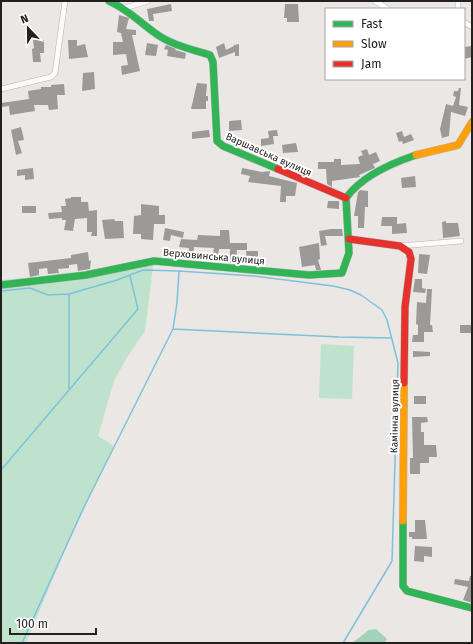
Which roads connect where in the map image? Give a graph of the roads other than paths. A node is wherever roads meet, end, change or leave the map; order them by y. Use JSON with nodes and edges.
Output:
{"nodes":[{"id":1,"x":65,"y":1,"type":"edge"},
{"id":2,"x":109,"y":1,"type":"edge"},
{"id":3,"x":148,"y":1,"type":"edge"},
{"id":4,"x":375,"y":1,"type":"edge"},
{"id":5,"x":125,"y":8,"type":"junction"},
{"id":6,"x":386,"y":8,"type":"edge"},
{"id":7,"x":1,"y":89,"type":"edge"},
{"id":8,"x":472,"y":122,"type":"edge"},
{"id":9,"x":346,"y":198,"type":"junction"},
{"id":10,"x":349,"y":239,"type":"junction"},
{"id":11,"x":461,"y":241,"type":"dead end"},
{"id":12,"x":400,"y":246,"type":"junction"},
{"id":13,"x":1,"y":285,"type":"edge"},
{"id":14,"x":472,"y":608,"type":"edge"}],
"edges":[{"from":1,"to":7,"type":"street"},
{"from":2,"to":5,"type":"street","name":"Варшавська вулиця"},
{"from":3,"to":5,"type":"street"},
{"from":4,"to":6,"type":"street"},
{"from":5,"to":9,"type":"street","name":"Варшавська вулиця"},
{"from":8,"to":9,"type":"street"},
{"from":9,"to":10,"type":"street","name":"Верховинська вулиця"},
{"from":10,"to":12,"type":"street"},
{"from":10,"to":13,"type":"street","name":"Верховинська вулиця"},
{"from":11,"to":12,"type":"street"},
{"from":12,"to":14,"type":"street","name":"Камінна вулиця"}]}
